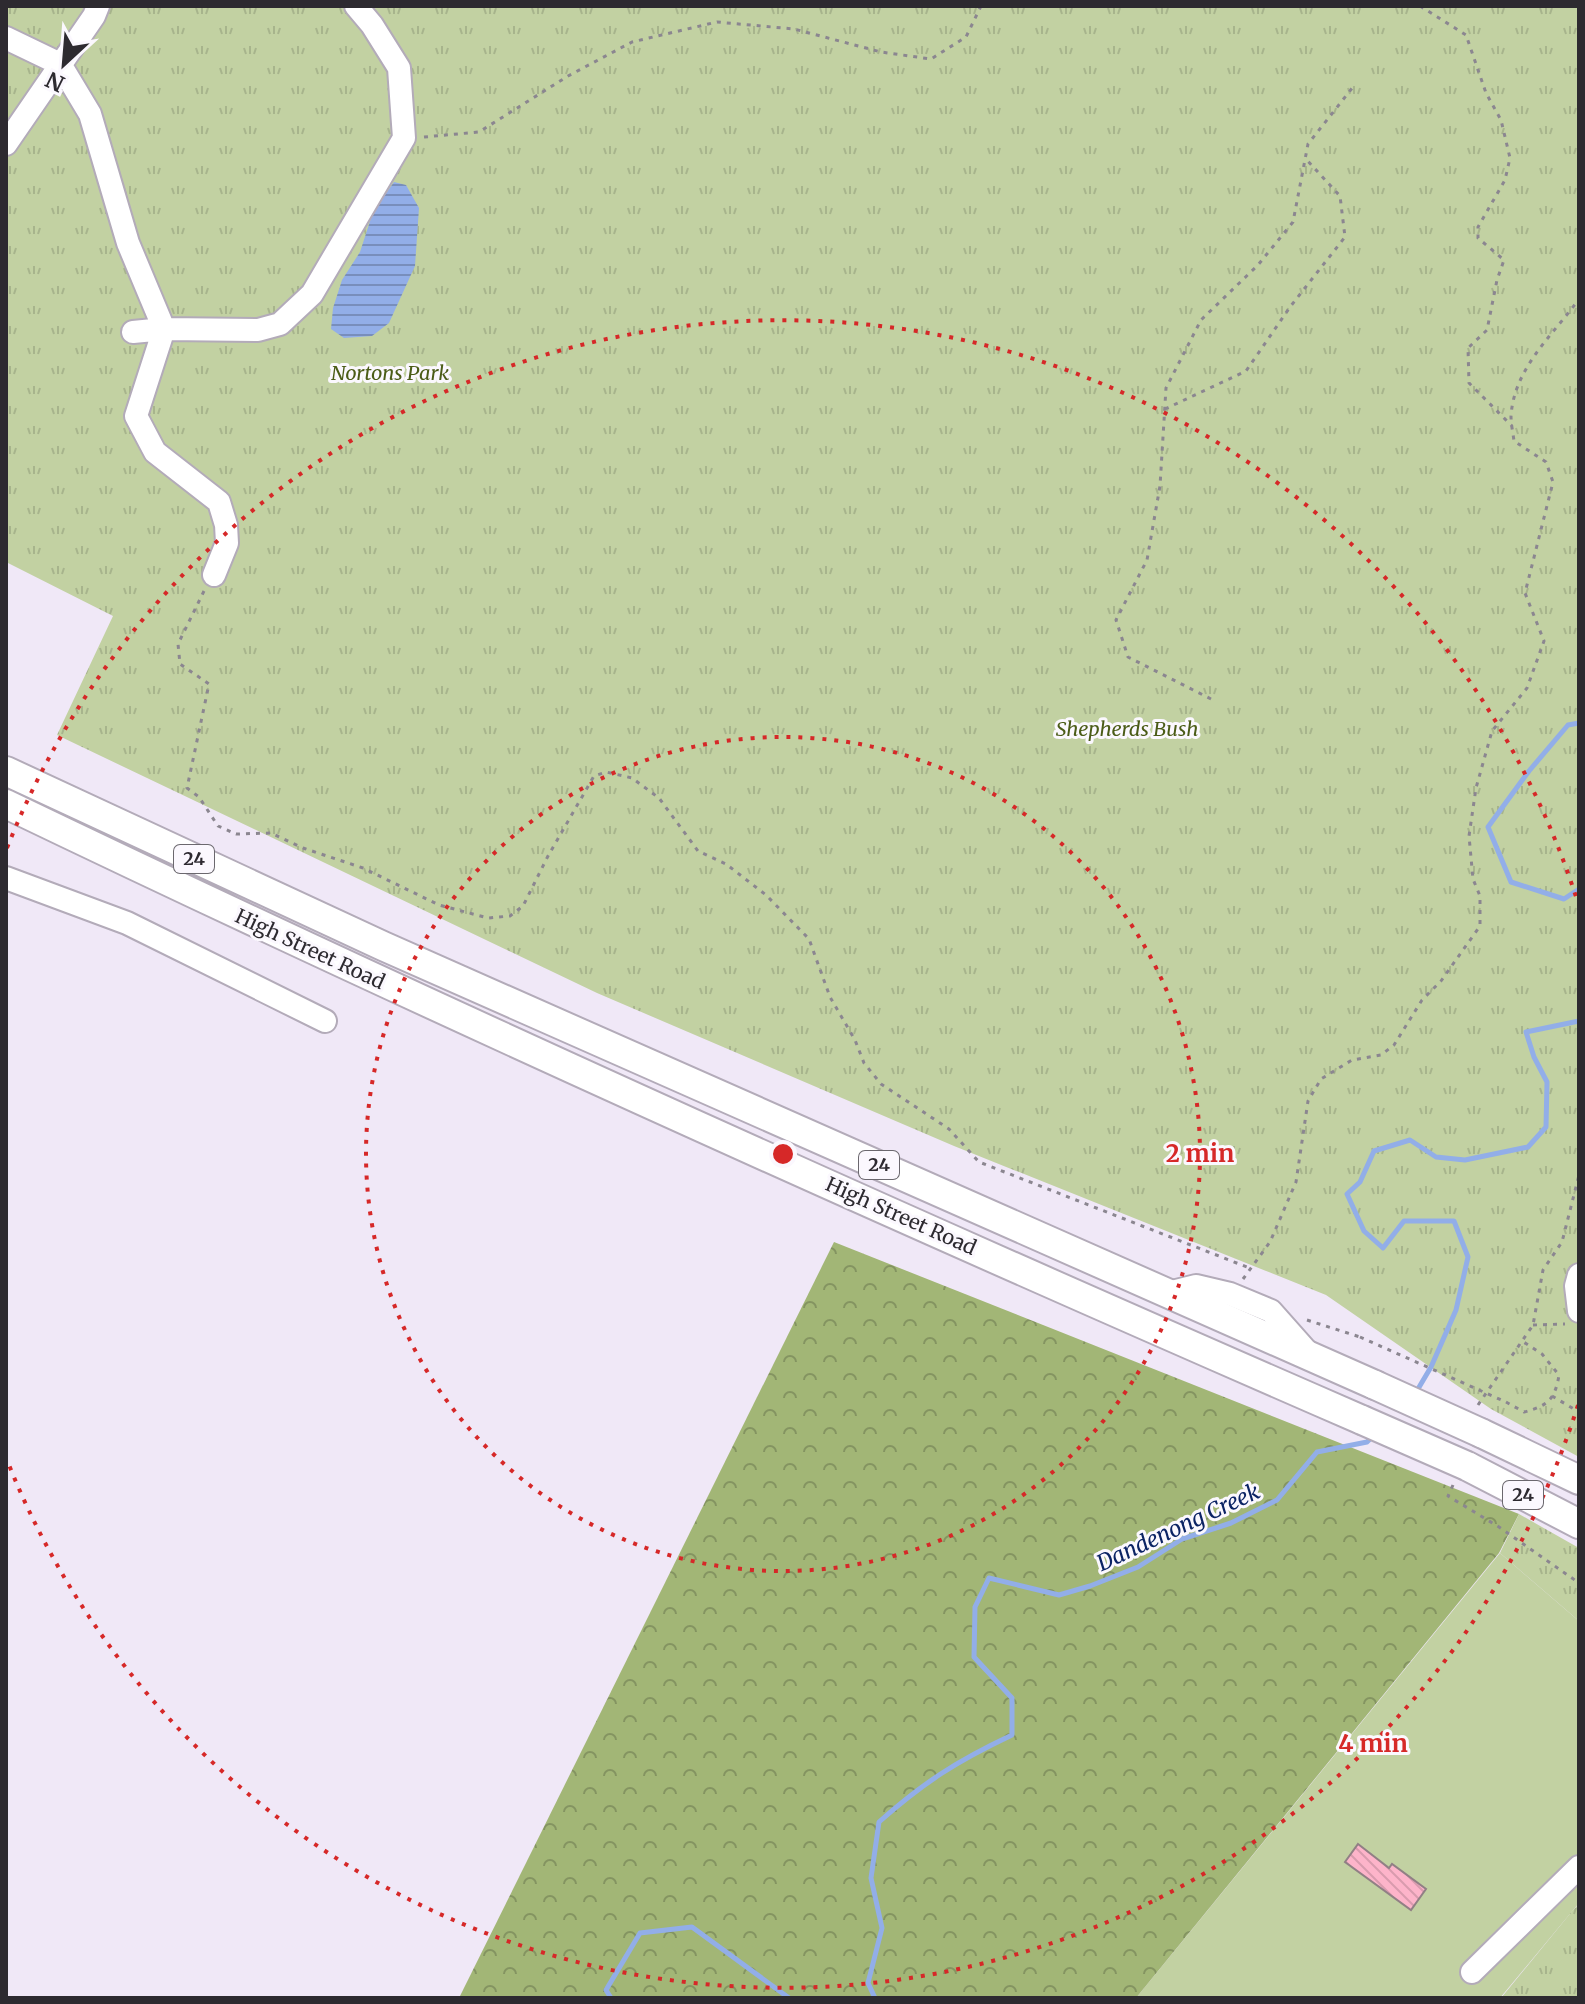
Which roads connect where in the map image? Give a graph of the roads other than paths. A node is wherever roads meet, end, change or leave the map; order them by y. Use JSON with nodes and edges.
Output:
{"nodes":[{"id":1,"x":98,"y":6,"type":"edge"},
{"id":2,"x":356,"y":6,"type":"edge"},
{"id":3,"x":6,"y":38,"type":"edge"},
{"id":4,"x":60,"y":64,"type":"junction"},
{"id":5,"x":6,"y":144,"type":"edge"},
{"id":6,"x":164,"y":329,"type":"junction"},
{"id":7,"x":133,"y":332,"type":"dead end"},
{"id":8,"x":214,"y":575,"type":"road end"},
{"id":9,"x":6,"y":771,"type":"edge"},
{"id":10,"x":6,"y":804,"type":"edge"},
{"id":11,"x":6,"y":878,"type":"edge"},
{"id":12,"x":383,"y":946,"type":"junction"},
{"id":13,"x":369,"y":976,"type":"junction"},
{"id":14,"x":325,"y":1021,"type":"dead end"},
{"id":15,"x":1579,"y":1275,"type":"edge"},
{"id":16,"x":1168,"y":1293,"type":"junction"},
{"id":17,"x":1579,"y":1311,"type":"edge"},
{"id":18,"x":1312,"y":1357,"type":"junction"},
{"id":19,"x":1579,"y":1480,"type":"edge"},
{"id":20,"x":1579,"y":1524,"type":"edge"},
{"id":21,"x":1579,"y":1867,"type":"edge"},
{"id":22,"x":1472,"y":1972,"type":"dead end"}],
"edges":[{"from":1,"to":4,"type":"lane"},
{"from":2,"to":6,"type":"lane"},
{"from":3,"to":4,"type":"lane"},
{"from":4,"to":5,"type":"lane"},
{"from":4,"to":6,"type":"lane"},
{"from":6,"to":7,"type":"lane"},
{"from":6,"to":8,"type":"lane"},
{"from":9,"to":12,"type":"main road","name":"High Street Road","number":"24"},
{"from":10,"to":13,"type":"main road","name":"High Street Road","number":"24"},
{"from":11,"to":14,"type":"lane"},
{"from":12,"to":13,"type":"main road"},
{"from":12,"to":16,"type":"main road","name":"High Street Road","number":"24"},
{"from":13,"to":20,"type":"main road","name":"High Street Road","number":"24","bridge":true},
{"from":15,"to":17,"type":"lane"},
{"from":16,"to":18,"type":"main road","name":"High Street Road","number":"24"},
{"from":16,"to":18,"type":"lane"},
{"from":18,"to":19,"type":"main road","name":"High Street Road","number":"24","bridge":true},
{"from":21,"to":22,"type":"lane"}]}
